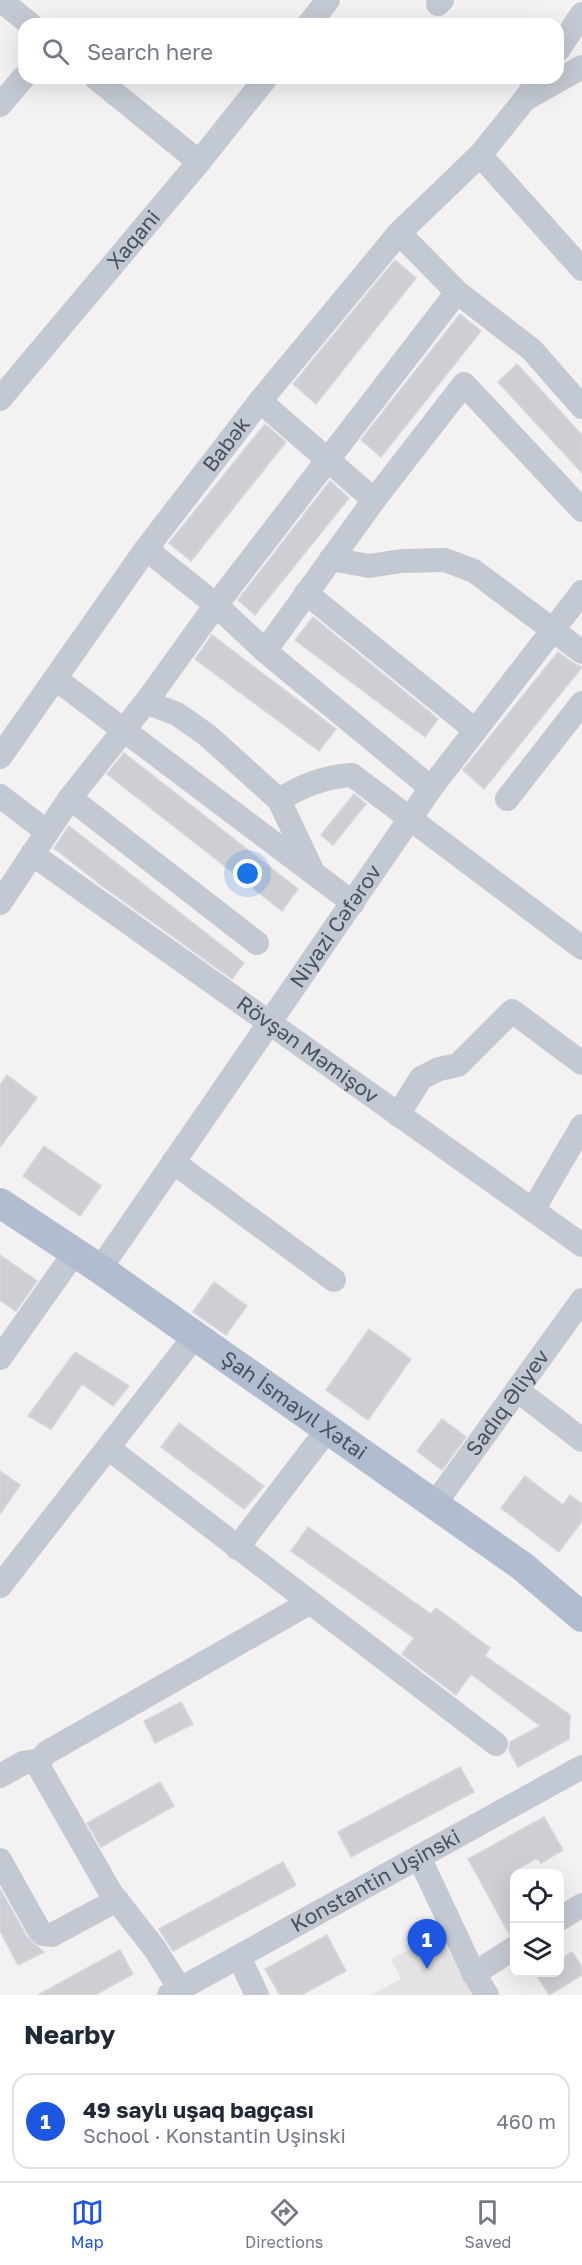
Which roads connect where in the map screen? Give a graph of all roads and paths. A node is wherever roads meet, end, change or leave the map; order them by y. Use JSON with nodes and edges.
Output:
{"nodes":[{"id":1,"x":0,"y":0,"type":"edge"},
{"id":2,"x":328,"y":0,"type":"edge"},
{"id":3,"x":582,"y":14,"type":"edge"},
{"id":4,"x":22,"y":18,"type":"edge"},
{"id":5,"x":314,"y":18,"type":"edge"},
{"id":6,"x":564,"y":41,"type":"edge"},
{"id":7,"x":582,"y":67,"type":"edge"},
{"id":8,"x":564,"y":77,"type":"edge"},
{"id":9,"x":18,"y":83,"type":"edge"},
{"id":10,"x":103,"y":84,"type":"edge"},
{"id":11,"x":261,"y":84,"type":"edge"},
{"id":12,"x":536,"y":84,"type":"edge"},
{"id":13,"x":551,"y":84,"type":"edge"},
{"id":14,"x":526,"y":98,"type":"junction"},
{"id":15,"x":0,"y":105,"type":"edge"},
{"id":16,"x":480,"y":155,"type":"junction"},
{"id":17,"x":199,"y":162,"type":"junction"},
{"id":18,"x":399,"y":234,"type":"junction"},
{"id":19,"x":582,"y":268,"type":"edge"},
{"id":20,"x":457,"y":292,"type":"junction"},
{"id":21,"x":0,"y":399,"type":"edge"},
{"id":22,"x":260,"y":401,"type":"junction"},
{"id":23,"x":582,"y":407,"type":"edge"},
{"id":24,"x":327,"y":460,"type":"junction"},
{"id":25,"x":374,"y":500,"type":"junction"},
{"id":26,"x":582,"y":510,"type":"edge"},
{"id":27,"x":146,"y":549,"type":"junction"},
{"id":28,"x":331,"y":559,"type":"junction"},
{"id":29,"x":582,"y":592,"type":"edge"},
{"id":30,"x":306,"y":593,"type":"junction"},
{"id":31,"x":216,"y":605,"type":"junction"},
{"id":32,"x":553,"y":631,"type":"junction"},
{"id":33,"x":265,"y":651,"type":"junction"},
{"id":34,"x":582,"y":652,"type":"edge"},
{"id":35,"x":56,"y":679,"type":"junction"},
{"id":36,"x":146,"y":702,"type":"junction"},
{"id":37,"x":582,"y":703,"type":"edge"},
{"id":38,"x":124,"y":730,"type":"junction"},
{"id":39,"x":475,"y":730,"type":"junction"},
{"id":40,"x":0,"y":757,"type":"edge"},
{"id":41,"x":431,"y":788,"type":"junction"},
{"id":42,"x":0,"y":796,"type":"edge"},
{"id":43,"x":70,"y":798,"type":"junction"},
{"id":44,"x":507,"y":799,"type":"dead end"},
{"id":45,"x":279,"y":800,"type":"junction"},
{"id":46,"x":410,"y":819,"type":"junction"},
{"id":47,"x":46,"y":831,"type":"junction"},
{"id":48,"x":32,"y":854,"type":"junction"},
{"id":49,"x":313,"y":873,"type":"junction"},
{"id":50,"x":0,"y":903,"type":"edge"},
{"id":51,"x":353,"y":903,"type":"junction"},
{"id":52,"x":257,"y":943,"type":"dead end"},
{"id":53,"x":582,"y":948,"type":"edge"},
{"id":54,"x":268,"y":1024,"type":"junction"},
{"id":55,"x":582,"y":1063,"type":"edge"},
{"id":56,"x":398,"y":1115,"type":"junction"},
{"id":57,"x":582,"y":1126,"type":"edge"},
{"id":58,"x":173,"y":1162,"type":"junction"},
{"id":59,"x":0,"y":1203,"type":"edge"},
{"id":60,"x":533,"y":1210,"type":"junction"},
{"id":61,"x":582,"y":1245,"type":"edge"},
{"id":62,"x":75,"y":1252,"type":"junction"},
{"id":63,"x":100,"y":1269,"type":"junction"},
{"id":64,"x":334,"y":1280,"type":"dead end"},
{"id":65,"x":582,"y":1300,"type":"edge"},
{"id":66,"x":195,"y":1336,"type":"junction"},
{"id":67,"x":0,"y":1358,"type":"edge"},
{"id":68,"x":517,"y":1390,"type":"junction"},
{"id":69,"x":327,"y":1430,"type":"junction"},
{"id":70,"x":582,"y":1440,"type":"edge"},
{"id":71,"x":108,"y":1448,"type":"junction"},
{"id":72,"x":434,"y":1505,"type":"junction"},
{"id":73,"x":237,"y":1548,"type":"junction"},
{"id":74,"x":0,"y":1586,"type":"edge"},
{"id":75,"x":309,"y":1603,"type":"junction"},
{"id":76,"x":582,"y":1617,"type":"edge"},
{"id":77,"x":496,"y":1744,"type":"dead end"},
{"id":78,"x":40,"y":1761,"type":"junction"},
{"id":79,"x":582,"y":1767,"type":"edge"},
{"id":80,"x":0,"y":1776,"type":"edge"},
{"id":81,"x":419,"y":1857,"type":"junction"},
{"id":82,"x":0,"y":1860,"type":"edge"},
{"id":83,"x":117,"y":1900,"type":"junction"},
{"id":84,"x":582,"y":1905,"type":"edge"},
{"id":85,"x":564,"y":1916,"type":"edge"},
{"id":86,"x":510,"y":1951,"type":"edge"},
{"id":87,"x":239,"y":1957,"type":"junction"},
{"id":88,"x":474,"y":1974,"type":"junction"},
{"id":89,"x":175,"y":1992,"type":"edge"},
{"id":90,"x":257,"y":1995,"type":"edge"},
{"id":91,"x":487,"y":1995,"type":"edge"}],
"edges":[{"from":1,"to":4,"type":"street"},
{"from":2,"to":5,"type":"street"},
{"from":3,"to":6,"type":"street"},
{"from":7,"to":8,"type":"street"},
{"from":9,"to":15,"type":"street"},
{"from":10,"to":17,"type":"street"},
{"from":11,"to":17,"type":"street","name":"Xaqani"},
{"from":12,"to":14,"type":"street","name":"Babək"},
{"from":13,"to":14,"type":"street"},
{"from":14,"to":16,"type":"street","name":"Babək"},
{"from":16,"to":18,"type":"street","name":"Babək"},
{"from":16,"to":19,"type":"street"},
{"from":17,"to":21,"type":"street","name":"Xaqani"},
{"from":18,"to":20,"type":"street"},
{"from":18,"to":22,"type":"street","name":"Babək"},
{"from":20,"to":23,"type":"street"},
{"from":20,"to":24,"type":"street"},
{"from":22,"to":24,"type":"street"},
{"from":22,"to":27,"type":"street","name":"Babək"},
{"from":24,"to":25,"type":"street"},
{"from":24,"to":31,"type":"street"},
{"from":25,"to":26,"type":"street"},
{"from":25,"to":28,"type":"street"},
{"from":27,"to":31,"type":"street"},
{"from":27,"to":35,"type":"street","name":"Babək"},
{"from":28,"to":30,"type":"street"},
{"from":28,"to":32,"type":"street"},
{"from":29,"to":32,"type":"street","name":"Niyazi Cəfərov"},
{"from":30,"to":33,"type":"street"},
{"from":30,"to":39,"type":"street"},
{"from":31,"to":33,"type":"street"},
{"from":31,"to":36,"type":"street"},
{"from":32,"to":34,"type":"street"},
{"from":32,"to":39,"type":"street","name":"Niyazi Cəfərov"},
{"from":33,"to":41,"type":"street"},
{"from":35,"to":38,"type":"street"},
{"from":35,"to":40,"type":"street","name":"Babək"},
{"from":36,"to":38,"type":"street"},
{"from":36,"to":45,"type":"street"},
{"from":37,"to":44,"type":"street"},
{"from":38,"to":43,"type":"street"},
{"from":38,"to":49,"type":"street"},
{"from":39,"to":41,"type":"street","name":"Niyazi Cəfərov"},
{"from":41,"to":46,"type":"street","name":"Niyazi Cəfərov"},
{"from":42,"to":47,"type":"street"},
{"from":43,"to":47,"type":"street"},
{"from":43,"to":52,"type":"street"},
{"from":45,"to":46,"type":"street"},
{"from":45,"to":49,"type":"street"},
{"from":46,"to":51,"type":"street","name":"Niyazi Cəfərov"},
{"from":46,"to":53,"type":"street"},
{"from":47,"to":48,"type":"street"},
{"from":48,"to":50,"type":"street"},
{"from":48,"to":54,"type":"street","name":"Rövşən Məmişov"},
{"from":49,"to":51,"type":"street"},
{"from":51,"to":54,"type":"street","name":"Niyazi Cəfərov"},
{"from":54,"to":56,"type":"street","name":"Rövşən Məmişov"},
{"from":54,"to":58,"type":"street","name":"Niyazi Cəfərov"},
{"from":55,"to":56,"type":"street"},
{"from":56,"to":60,"type":"street","name":"Rövşən Məmişov"},
{"from":57,"to":60,"type":"street"},
{"from":58,"to":63,"type":"street","name":"Niyazi Cəfərov"},
{"from":58,"to":64,"type":"street"},
{"from":59,"to":62,"type":"main road","name":"Şah İsmayıl Xətai"},
{"from":60,"to":61,"type":"street","name":"Rövşən Məmişov"},
{"from":62,"to":63,"type":"main road","name":"Şah İsmayıl Xətai"},
{"from":62,"to":67,"type":"street"},
{"from":63,"to":66,"type":"main road","name":"Şah İsmayıl Xətai"},
{"from":65,"to":68,"type":"street","name":"Sadıq Əliyev"},
{"from":66,"to":69,"type":"main road","name":"Şah İsmayıl Xətai"},
{"from":66,"to":71,"type":"street"},
{"from":68,"to":70,"type":"street"},
{"from":68,"to":72,"type":"street","name":"Sadıq Əliyev"},
{"from":69,"to":72,"type":"main road","name":"Şah İsmayıl Xətai"},
{"from":69,"to":73,"type":"street"},
{"from":71,"to":73,"type":"street"},
{"from":71,"to":74,"type":"street"},
{"from":72,"to":76,"type":"main road","name":"Şah İsmayıl Xətai"},
{"from":73,"to":75,"type":"street"},
{"from":75,"to":77,"type":"street"},
{"from":75,"to":78,"type":"street"},
{"from":78,"to":80,"type":"street"},
{"from":78,"to":83,"type":"street"},
{"from":79,"to":81,"type":"street","name":"Konstantin Uşinski"},
{"from":81,"to":87,"type":"street","name":"Konstantin Uşinski"},
{"from":81,"to":88,"type":"street"},
{"from":82,"to":83,"type":"street"},
{"from":83,"to":89,"type":"street"},
{"from":84,"to":85,"type":"street"},
{"from":86,"to":88,"type":"street"},
{"from":87,"to":89,"type":"street","name":"Konstantin Uşinski"},
{"from":87,"to":90,"type":"street"},
{"from":88,"to":91,"type":"street"}]}
